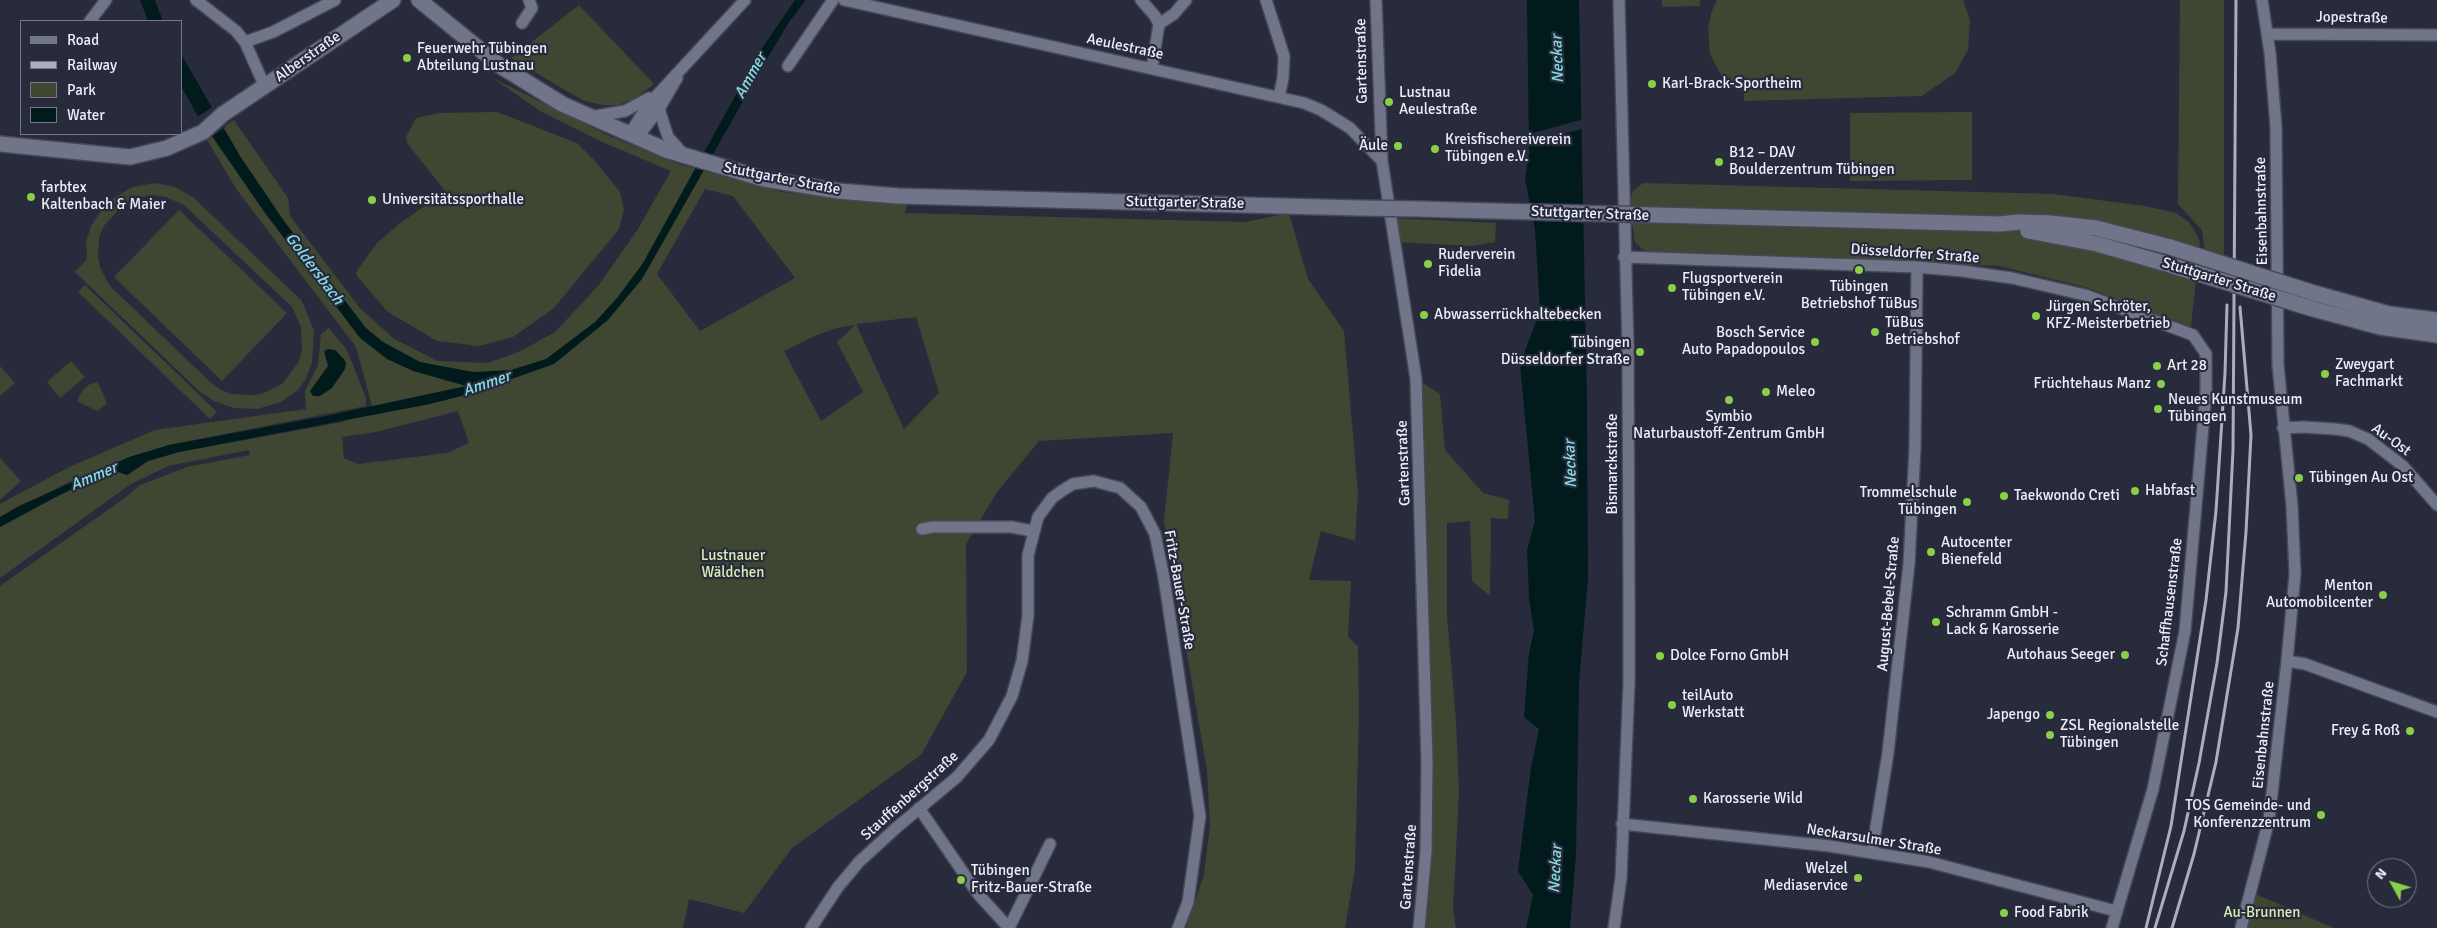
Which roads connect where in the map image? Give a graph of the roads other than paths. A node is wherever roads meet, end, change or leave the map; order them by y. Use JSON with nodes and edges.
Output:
{"nodes":[{"id":1,"x":106,"y":0,"type":"edge"},
{"id":2,"x":196,"y":0,"type":"edge"},
{"id":3,"x":335,"y":0,"type":"edge"},
{"id":4,"x":393,"y":0,"type":"edge"},
{"id":5,"x":419,"y":0,"type":"edge"},
{"id":6,"x":529,"y":0,"type":"edge"},
{"id":7,"x":745,"y":0,"type":"edge"},
{"id":8,"x":833,"y":0,"type":"edge"},
{"id":9,"x":844,"y":0,"type":"edge"},
{"id":10,"x":1140,"y":0,"type":"edge"},
{"id":11,"x":1186,"y":0,"type":"edge"},
{"id":12,"x":1266,"y":0,"type":"edge"},
{"id":13,"x":1376,"y":0,"type":"edge"},
{"id":14,"x":1619,"y":0,"type":"edge"},
{"id":15,"x":2262,"y":0,"type":"edge"},
{"id":16,"x":91,"y":20,"type":"edge"},
{"id":17,"x":522,"y":22,"type":"dead end"},
{"id":18,"x":1159,"y":24,"type":"junction"},
{"id":19,"x":2267,"y":34,"type":"junction"},
{"id":20,"x":2437,"y":35,"type":"edge"},
{"id":21,"x":244,"y":42,"type":"junction"},
{"id":22,"x":788,"y":66,"type":"dead end"},
{"id":23,"x":1152,"y":68,"type":"junction"},
{"id":24,"x":680,"y":70,"type":"junction"},
{"id":25,"x":265,"y":87,"type":"junction"},
{"id":26,"x":657,"y":94,"type":"junction"},
{"id":27,"x":1279,"y":97,"type":"junction"},
{"id":28,"x":659,"y":110,"type":"junction"},
{"id":29,"x":590,"y":117,"type":"junction"},
{"id":30,"x":204,"y":126,"type":"junction"},
{"id":31,"x":182,"y":133,"type":"edge"},
{"id":32,"x":0,"y":134,"type":"edge"},
{"id":33,"x":174,"y":135,"type":"edge"},
{"id":34,"x":633,"y":136,"type":"junction"},
{"id":35,"x":0,"y":144,"type":"edge"},
{"id":36,"x":26,"y":147,"type":"junction"},
{"id":37,"x":42,"y":148,"type":"junction"},
{"id":38,"x":0,"y":154,"type":"edge"},
{"id":39,"x":96,"y":154,"type":"junction"},
{"id":40,"x":688,"y":157,"type":"junction"},
{"id":41,"x":1382,"y":161,"type":"junction"},
{"id":42,"x":2000,"y":224,"type":"junction"},
{"id":43,"x":1624,"y":257,"type":"junction"},
{"id":44,"x":1917,"y":267,"type":"junction"},
{"id":45,"x":2437,"y":320,"type":"edge"},
{"id":46,"x":2194,"y":335,"type":"joint"},
{"id":47,"x":2437,"y":335,"type":"edge"},
{"id":48,"x":2283,"y":428,"type":"junction"},
{"id":49,"x":2437,"y":505,"type":"edge"},
{"id":50,"x":922,"y":529,"type":"dead end"},
{"id":51,"x":1033,"y":531,"type":"junction"},
{"id":52,"x":2287,"y":661,"type":"junction"},
{"id":53,"x":2437,"y":712,"type":"edge"},
{"id":54,"x":919,"y":808,"type":"junction"},
{"id":55,"x":1622,"y":824,"type":"junction"},
{"id":56,"x":1050,"y":844,"type":"dead end"},
{"id":57,"x":1872,"y":852,"type":"junction"},
{"id":58,"x":2116,"y":911,"type":"junction"},
{"id":59,"x":811,"y":928,"type":"edge"},
{"id":60,"x":1009,"y":928,"type":"edge"},
{"id":61,"x":1178,"y":928,"type":"edge"},
{"id":62,"x":1419,"y":928,"type":"edge"},
{"id":63,"x":1614,"y":928,"type":"edge"},
{"id":64,"x":2112,"y":928,"type":"edge"},
{"id":65,"x":2241,"y":928,"type":"edge"}],
"edges":[{"from":1,"to":16,"type":"street"},
{"from":2,"to":21,"type":"street"},
{"from":3,"to":21,"type":"street"},
{"from":4,"to":25,"type":"main road","name":"Alberstraße"},
{"from":5,"to":29,"type":"main road","name":"Stuttgarter Straße"},
{"from":6,"to":17,"type":"street"},
{"from":7,"to":24,"type":"street"},
{"from":8,"to":22,"type":"street"},
{"from":9,"to":23,"type":"street","name":"Aeulestraße"},
{"from":10,"to":18,"type":"street"},
{"from":11,"to":18,"type":"street"},
{"from":12,"to":27,"type":"street"},
{"from":13,"to":41,"type":"street","name":"Gartenstraße"},
{"from":14,"to":43,"type":"street","name":"Bismarckstraße"},
{"from":15,"to":19,"type":"street","name":"Eisenbahnstraße"},
{"from":18,"to":23,"type":"street"},
{"from":19,"to":20,"type":"street","name":"Jopestraße"},
{"from":19,"to":48,"type":"street","name":"Eisenbahnstraße"},
{"from":21,"to":25,"type":"street"},
{"from":23,"to":27,"type":"street","name":"Aeulestraße"},
{"from":24,"to":26,"type":"street"},
{"from":24,"to":28,"type":"street"},
{"from":25,"to":30,"type":"main road","name":"Alberstraße"},
{"from":26,"to":29,"type":"street"},
{"from":26,"to":34,"type":"street"},
{"from":27,"to":41,"type":"street","name":"Aeulestraße"},
{"from":28,"to":34,"type":"street"},
{"from":28,"to":40,"type":"street"},
{"from":29,"to":34,"type":"main road","name":"Stuttgarter Straße"},
{"from":30,"to":31,"type":"main road","name":"Alberstraße"},
{"from":30,"to":39,"type":"main road","name":"Alberstraße"},
{"from":32,"to":37,"type":"main road","name":"Alberstraße"},
{"from":33,"to":39,"type":"main road","name":"Alberstraße"},
{"from":34,"to":40,"type":"main road","name":"Stuttgarter Straße"},
{"from":35,"to":36,"type":"main road","name":"Alberstraße"},
{"from":36,"to":37,"type":"main road","name":"Alberstraße"},
{"from":36,"to":38,"type":"main road"},
{"from":37,"to":39,"type":"main road","name":"Alberstraße"},
{"from":40,"to":42,"type":"main road","name":"Stuttgarter Straße","bridge":true},
{"from":41,"to":62,"type":"street","name":"Gartenstraße"},
{"from":42,"to":45,"type":"main road","name":"Stuttgarter Straße","bridge":true},
{"from":42,"to":47,"type":"main road","name":"Stuttgarter Straße","bridge":true},
{"from":43,"to":44,"type":"street","name":"Düsseldorfer Straße"},
{"from":43,"to":55,"type":"street","name":"Bismarckstraße"},
{"from":44,"to":46,"type":"street","name":"Düsseldorfer Straße"},
{"from":44,"to":57,"type":"street","name":"August-Bebel-Straße"},
{"from":46,"to":58,"type":"street","name":"Schaffhausenstraße"},
{"from":48,"to":49,"type":"street","name":"Au-Ost"},
{"from":48,"to":52,"type":"street","name":"Eisenbahnstraße"},
{"from":50,"to":51,"type":"street"},
{"from":51,"to":54,"type":"street","name":"Stauffenbergstraße"},
{"from":51,"to":61,"type":"street","name":"Fritz-Bauer-Straße"},
{"from":52,"to":53,"type":"street"},
{"from":52,"to":65,"type":"street","name":"Eisenbahnstraße"},
{"from":54,"to":59,"type":"street","name":"Stauffenbergstraße"},
{"from":54,"to":60,"type":"street"},
{"from":55,"to":57,"type":"street","name":"Neckarsulmer Straße"},
{"from":55,"to":63,"type":"street","name":"Bismarckstraße"},
{"from":56,"to":60,"type":"street"},
{"from":57,"to":58,"type":"street","name":"Neckarsulmer Straße"},
{"from":58,"to":64,"type":"street","name":"Schaffhausenstraße"}]}
